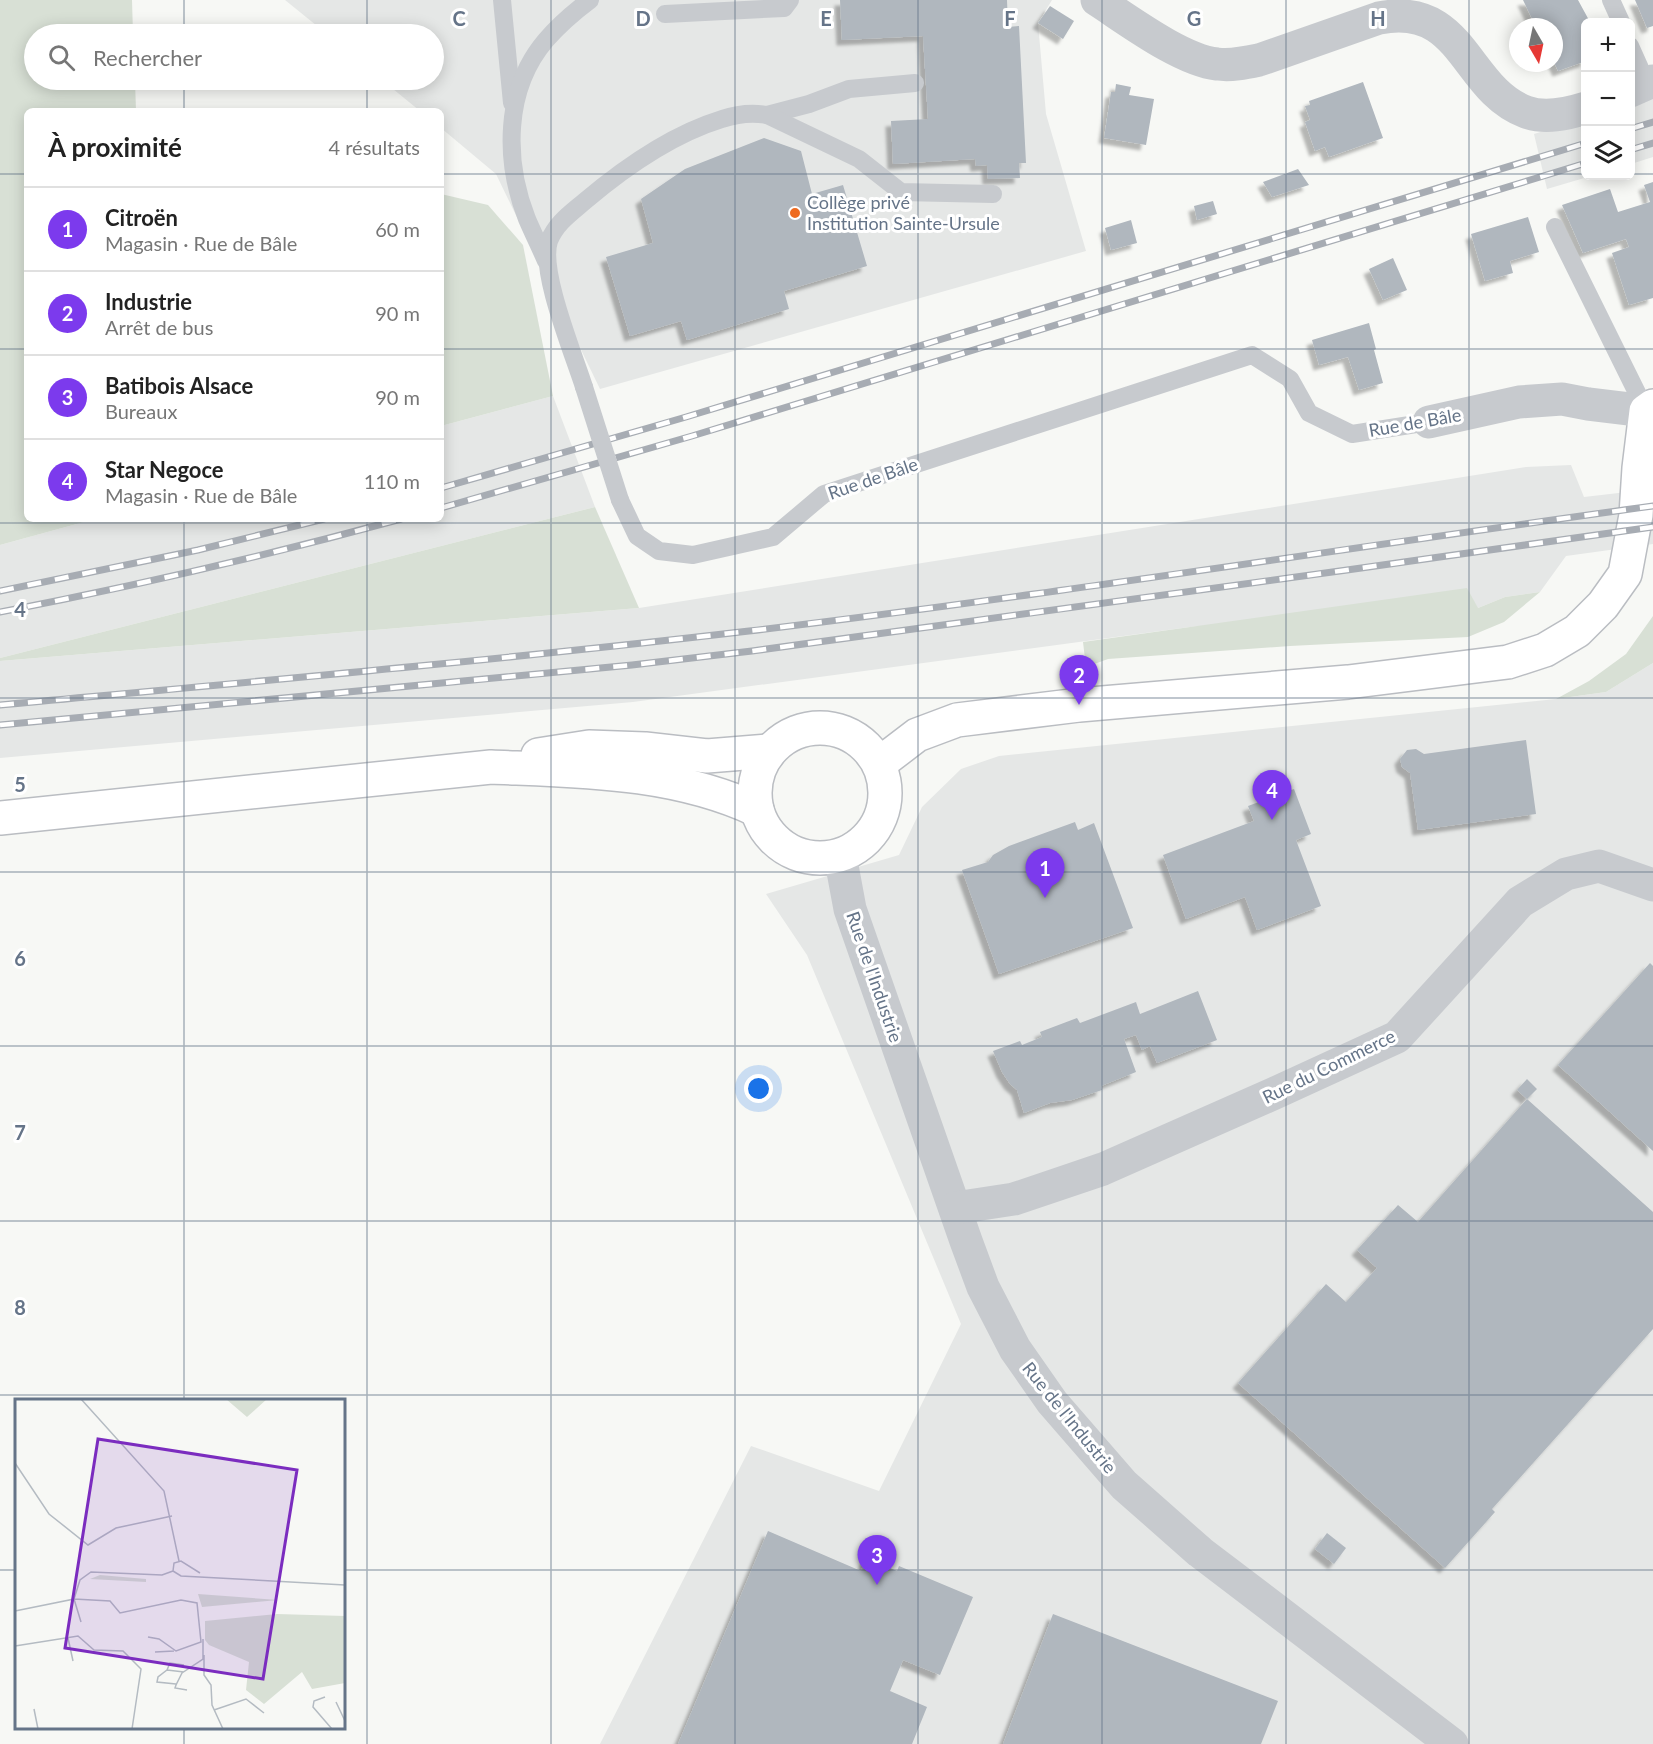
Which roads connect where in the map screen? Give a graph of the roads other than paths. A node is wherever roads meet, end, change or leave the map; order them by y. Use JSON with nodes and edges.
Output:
{"nodes":[{"id":1,"x":502,"y":0,"type":"edge"},
{"id":2,"x":590,"y":0,"type":"edge"},
{"id":3,"x":790,"y":0,"type":"edge"},
{"id":4,"x":1097,"y":0,"type":"edge"},
{"id":5,"x":1611,"y":0,"type":"edge"},
{"id":6,"x":665,"y":14,"type":"dead end"},
{"id":7,"x":1619,"y":18,"type":"edge"},
{"id":8,"x":1635,"y":61,"type":"edge"},
{"id":9,"x":915,"y":83,"type":"dead end"},
{"id":10,"x":1643,"y":85,"type":"edge"},
{"id":11,"x":1581,"y":109,"type":"edge"},
{"id":12,"x":767,"y":115,"type":"junction"},
{"id":13,"x":513,"y":116,"type":"junction"},
{"id":14,"x":993,"y":194,"type":"dead end"},
{"id":15,"x":1556,"y":227,"type":"dead end"},
{"id":16,"x":548,"y":265,"type":"junction"},
{"id":17,"x":1650,"y":409,"type":"edge"},
{"id":18,"x":1429,"y":422,"type":"joint"},
{"id":19,"x":769,"y":751,"type":"junction"},
{"id":20,"x":879,"y":764,"type":"junction"},
{"id":21,"x":491,"y":767,"type":"junction"},
{"id":22,"x":756,"y":810,"type":"junction"},
{"id":23,"x":0,"y":818,"type":"edge"},
{"id":24,"x":840,"y":855,"type":"junction"},
{"id":25,"x":1653,"y":885,"type":"edge"},
{"id":26,"x":955,"y":1208,"type":"junction"},
{"id":27,"x":1452,"y":1744,"type":"edge"}],
"edges":[{"from":1,"to":13,"type":"lane"},
{"from":2,"to":13,"type":"lane"},
{"from":3,"to":6,"type":"lane"},
{"from":4,"to":11,"type":"street"},
{"from":5,"to":7,"type":"lane"},
{"from":8,"to":10,"type":"lane"},
{"from":9,"to":12,"type":"lane"},
{"from":12,"to":14,"type":"lane","name":"Rue de Bâle"},
{"from":12,"to":16,"type":"lane","name":"Rue de Bâle"},
{"from":13,"to":16,"type":"lane"},
{"from":15,"to":17,"type":"lane"},
{"from":16,"to":18,"type":"lane","name":"Rue de Bâle","bridge":true},
{"from":17,"to":18,"type":"street","name":"Rue de Bâle"},
{"from":17,"to":20,"type":"main road"},
{"from":19,"to":20,"type":"main road"},
{"from":19,"to":21,"type":"main road"},
{"from":19,"to":22,"type":"main road"},
{"from":20,"to":24,"type":"main road"},
{"from":21,"to":22,"type":"main road"},
{"from":21,"to":23,"type":"main road"},
{"from":22,"to":24,"type":"main road"},
{"from":24,"to":26,"type":"street","name":"Rue de l'Industrie"},
{"from":25,"to":26,"type":"street","name":"Rue du Commerce"},
{"from":26,"to":27,"type":"street","name":"Rue de l'Industrie"}]}
